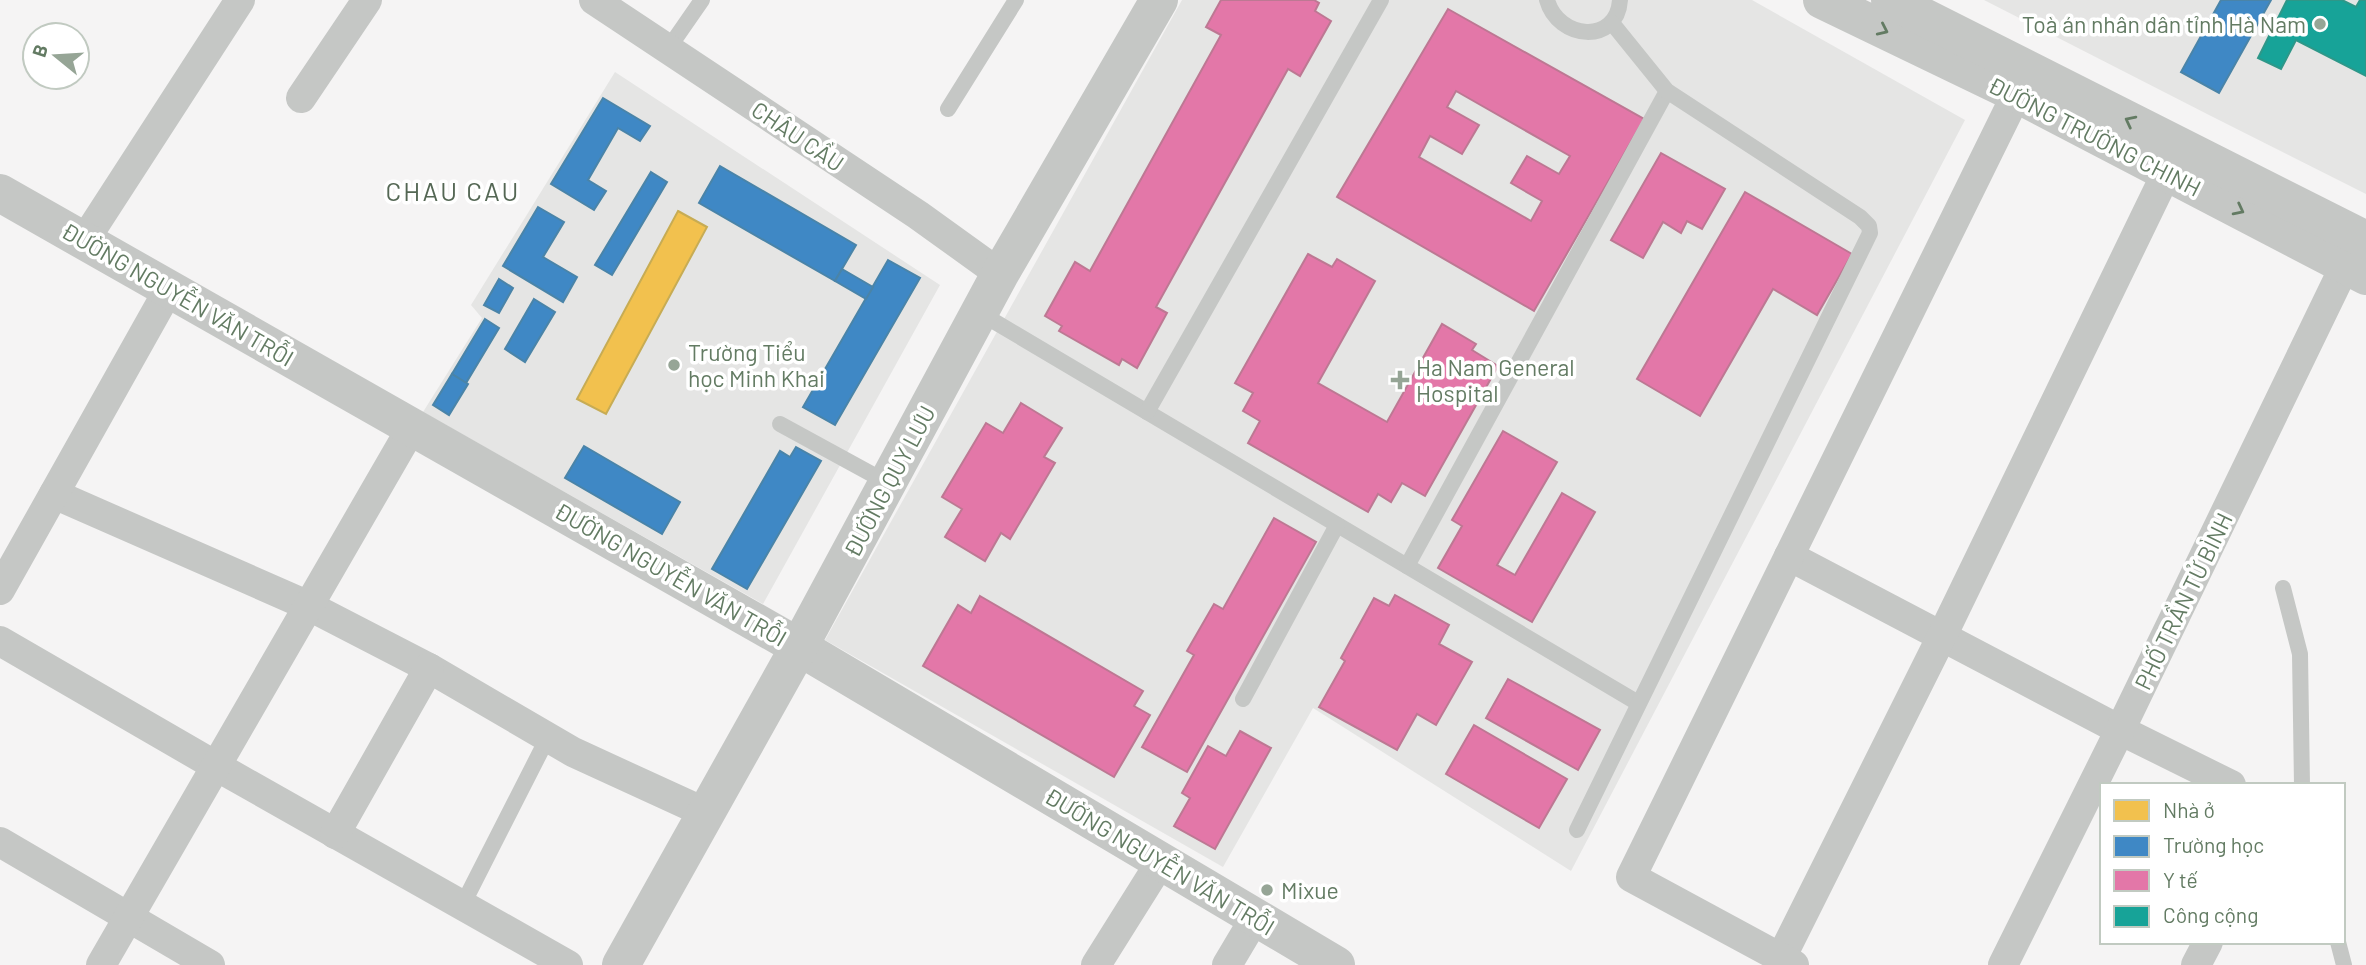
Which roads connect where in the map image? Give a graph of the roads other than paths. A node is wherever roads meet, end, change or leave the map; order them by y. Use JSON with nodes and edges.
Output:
{"nodes":[{"id":1,"x":240,"y":0,"type":"edge"},
{"id":2,"x":367,"y":0,"type":"edge"},
{"id":3,"x":594,"y":0,"type":"edge"},
{"id":4,"x":702,"y":0,"type":"edge"},
{"id":5,"x":1016,"y":0,"type":"edge"},
{"id":6,"x":1159,"y":0,"type":"edge"},
{"id":7,"x":1381,"y":0,"type":"edge"},
{"id":8,"x":1547,"y":0,"type":"edge"},
{"id":9,"x":1620,"y":0,"type":"edge"},
{"id":10,"x":1822,"y":0,"type":"edge"},
{"id":11,"x":1890,"y":0,"type":"edge"},
{"id":12,"x":1612,"y":23,"type":"junction"},
{"id":13,"x":1935,"y":24,"type":"edge"},
{"id":14,"x":668,"y":49,"type":"junction"},
{"id":15,"x":2022,"y":82,"type":"junction"},
{"id":16,"x":1667,"y":91,"type":"junction"},
{"id":17,"x":301,"y":97,"type":"dead end"},
{"id":18,"x":948,"y":109,"type":"dead end"},
{"id":19,"x":2174,"y":160,"type":"junction"},
{"id":20,"x":0,"y":193,"type":"edge"},
{"id":21,"x":84,"y":241,"type":"junction"},
{"id":22,"x":2359,"y":254,"type":"edge"},
{"id":23,"x":1000,"y":274,"type":"junction"},
{"id":24,"x":169,"y":289,"type":"junction"},
{"id":25,"x":980,"y":313,"type":"junction"},
{"id":26,"x":1147,"y":412,"type":"junction"},
{"id":27,"x":780,"y":424,"type":"dead end"},
{"id":28,"x":412,"y":427,"type":"junction"},
{"id":29,"x":888,"y":483,"type":"junction"},
{"id":30,"x":54,"y":494,"type":"junction"},
{"id":31,"x":1337,"y":525,"type":"junction"},
{"id":32,"x":1789,"y":556,"type":"junction"},
{"id":33,"x":1407,"y":566,"type":"junction"},
{"id":34,"x":2283,"y":588,"type":"dead end"},
{"id":35,"x":0,"y":590,"type":"edge"},
{"id":36,"x":309,"y":606,"type":"junction"},
{"id":37,"x":1942,"y":636,"type":"junction"},
{"id":38,"x":0,"y":641,"type":"edge"},
{"id":39,"x":799,"y":647,"type":"junction"},
{"id":40,"x":429,"y":668,"type":"junction"},
{"id":41,"x":1243,"y":699,"type":"dead end"},
{"id":42,"x":1638,"y":703,"type":"junction"},
{"id":43,"x":2120,"y":730,"type":"junction"},
{"id":44,"x":548,"y":737,"type":"junction"},
{"id":45,"x":216,"y":766,"type":"junction"},
{"id":46,"x":2227,"y":783,"type":"edge"},
{"id":47,"x":2302,"y":783,"type":"edge"},
{"id":48,"x":706,"y":813,"type":"junction"},
{"id":49,"x":1577,"y":830,"type":"dead end"},
{"id":50,"x":335,"y":834,"type":"junction"},
{"id":51,"x":0,"y":842,"type":"edge"},
{"id":52,"x":1160,"y":863,"type":"junction"},
{"id":53,"x":462,"y":906,"type":"junction"},
{"id":54,"x":128,"y":917,"type":"junction"},
{"id":55,"x":1255,"y":918,"type":"junction"},
{"id":56,"x":2207,"y":944,"type":"edge"},
{"id":57,"x":2339,"y":944,"type":"edge"},
{"id":58,"x":1788,"y":962,"type":"edge"},
{"id":59,"x":100,"y":965,"type":"edge"},
{"id":60,"x":210,"y":965,"type":"edge"},
{"id":61,"x":568,"y":965,"type":"edge"},
{"id":62,"x":621,"y":965,"type":"edge"},
{"id":63,"x":1096,"y":965,"type":"edge"},
{"id":64,"x":1227,"y":965,"type":"edge"},
{"id":65,"x":1336,"y":965,"type":"edge"},
{"id":66,"x":2003,"y":965,"type":"edge"},
{"id":67,"x":2196,"y":965,"type":"edge"},
{"id":68,"x":2344,"y":965,"type":"edge"}],
"edges":[{"from":1,"to":21,"type":"street"},
{"from":2,"to":17,"type":"street"},
{"from":3,"to":14,"type":"street","name":"CHÂU CẦU"},
{"from":4,"to":14,"type":"lane"},
{"from":5,"to":18,"type":"lane"},
{"from":6,"to":23,"type":"street","name":"ĐƯỜNG QUY LƯU"},
{"from":7,"to":26,"type":"lane"},
{"from":8,"to":12,"type":"lane"},
{"from":9,"to":12,"type":"lane"},
{"from":10,"to":13,"type":"street","name":"ĐƯỜNG TRƯỜNG CHINH","one_way":true},
{"from":11,"to":13,"type":"street","name":"ĐƯỜNG TRƯỜNG CHINH"},
{"from":12,"to":16,"type":"lane"},
{"from":13,"to":15,"type":"street","name":"ĐƯỜNG TRƯỜNG CHINH"},
{"from":14,"to":23,"type":"street","name":"CHÂU CẦU"},
{"from":15,"to":19,"type":"street","name":"ĐƯỜNG TRƯỜNG CHINH"},
{"from":15,"to":32,"type":"street"},
{"from":16,"to":33,"type":"lane"},
{"from":16,"to":42,"type":"lane"},
{"from":19,"to":22,"type":"street","name":"ĐƯỜNG TRƯỜNG CHINH"},
{"from":19,"to":37,"type":"street"},
{"from":20,"to":21,"type":"street","name":"ĐƯỜNG NGUYỄN VĂN TRỖI"},
{"from":21,"to":24,"type":"street","name":"ĐƯỜNG NGUYỄN VĂN TRỖI"},
{"from":22,"to":43,"type":"street","name":"PHỐ TRẦN TỬ BÌNH"},
{"from":23,"to":25,"type":"street","name":"ĐƯỜNG QUY LƯU"},
{"from":24,"to":28,"type":"street","name":"ĐƯỜNG NGUYỄN VĂN TRỖI"},
{"from":24,"to":30,"type":"street"},
{"from":25,"to":26,"type":"lane"},
{"from":25,"to":29,"type":"street","name":"ĐƯỜNG QUY LƯU"},
{"from":26,"to":31,"type":"lane"},
{"from":27,"to":29,"type":"lane"},
{"from":28,"to":36,"type":"street"},
{"from":28,"to":39,"type":"street","name":"ĐƯỜNG NGUYỄN VĂN TRỖI"},
{"from":29,"to":39,"type":"street","name":"ĐƯỜNG QUY LƯU"},
{"from":30,"to":35,"type":"street"},
{"from":30,"to":36,"type":"street"},
{"from":31,"to":33,"type":"lane"},
{"from":31,"to":41,"type":"lane"},
{"from":32,"to":37,"type":"street"},
{"from":32,"to":58,"type":"street"},
{"from":33,"to":42,"type":"lane"},
{"from":34,"to":47,"type":"lane"},
{"from":36,"to":40,"type":"street"},
{"from":36,"to":45,"type":"street"},
{"from":37,"to":43,"type":"street"},
{"from":37,"to":58,"type":"street"},
{"from":38,"to":45,"type":"street"},
{"from":39,"to":48,"type":"street","name":"ĐƯỜNG QUY LƯU"},
{"from":39,"to":52,"type":"street","name":"ĐƯỜNG NGUYỄN VĂN TRỖI"},
{"from":40,"to":44,"type":"street"},
{"from":40,"to":50,"type":"street"},
{"from":42,"to":49,"type":"lane"},
{"from":43,"to":46,"type":"street"},
{"from":43,"to":66,"type":"street","name":"PHỐ TRẦN TỬ BÌNH"},
{"from":44,"to":48,"type":"street"},
{"from":44,"to":53,"type":"lane"},
{"from":45,"to":50,"type":"street"},
{"from":45,"to":54,"type":"street"},
{"from":48,"to":62,"type":"street","name":"ĐƯỜNG QUY LƯU"},
{"from":50,"to":53,"type":"street"},
{"from":51,"to":54,"type":"street"},
{"from":52,"to":55,"type":"street","name":"ĐƯỜNG NGUYỄN VĂN TRỖI"},
{"from":52,"to":63,"type":"street"},
{"from":53,"to":61,"type":"street"},
{"from":54,"to":59,"type":"street"},
{"from":54,"to":60,"type":"street"},
{"from":55,"to":64,"type":"street"},
{"from":55,"to":65,"type":"street","name":"ĐƯỜNG NGUYỄN VĂN TRỖI"},
{"from":56,"to":67,"type":"street"},
{"from":57,"to":68,"type":"lane"}]}
